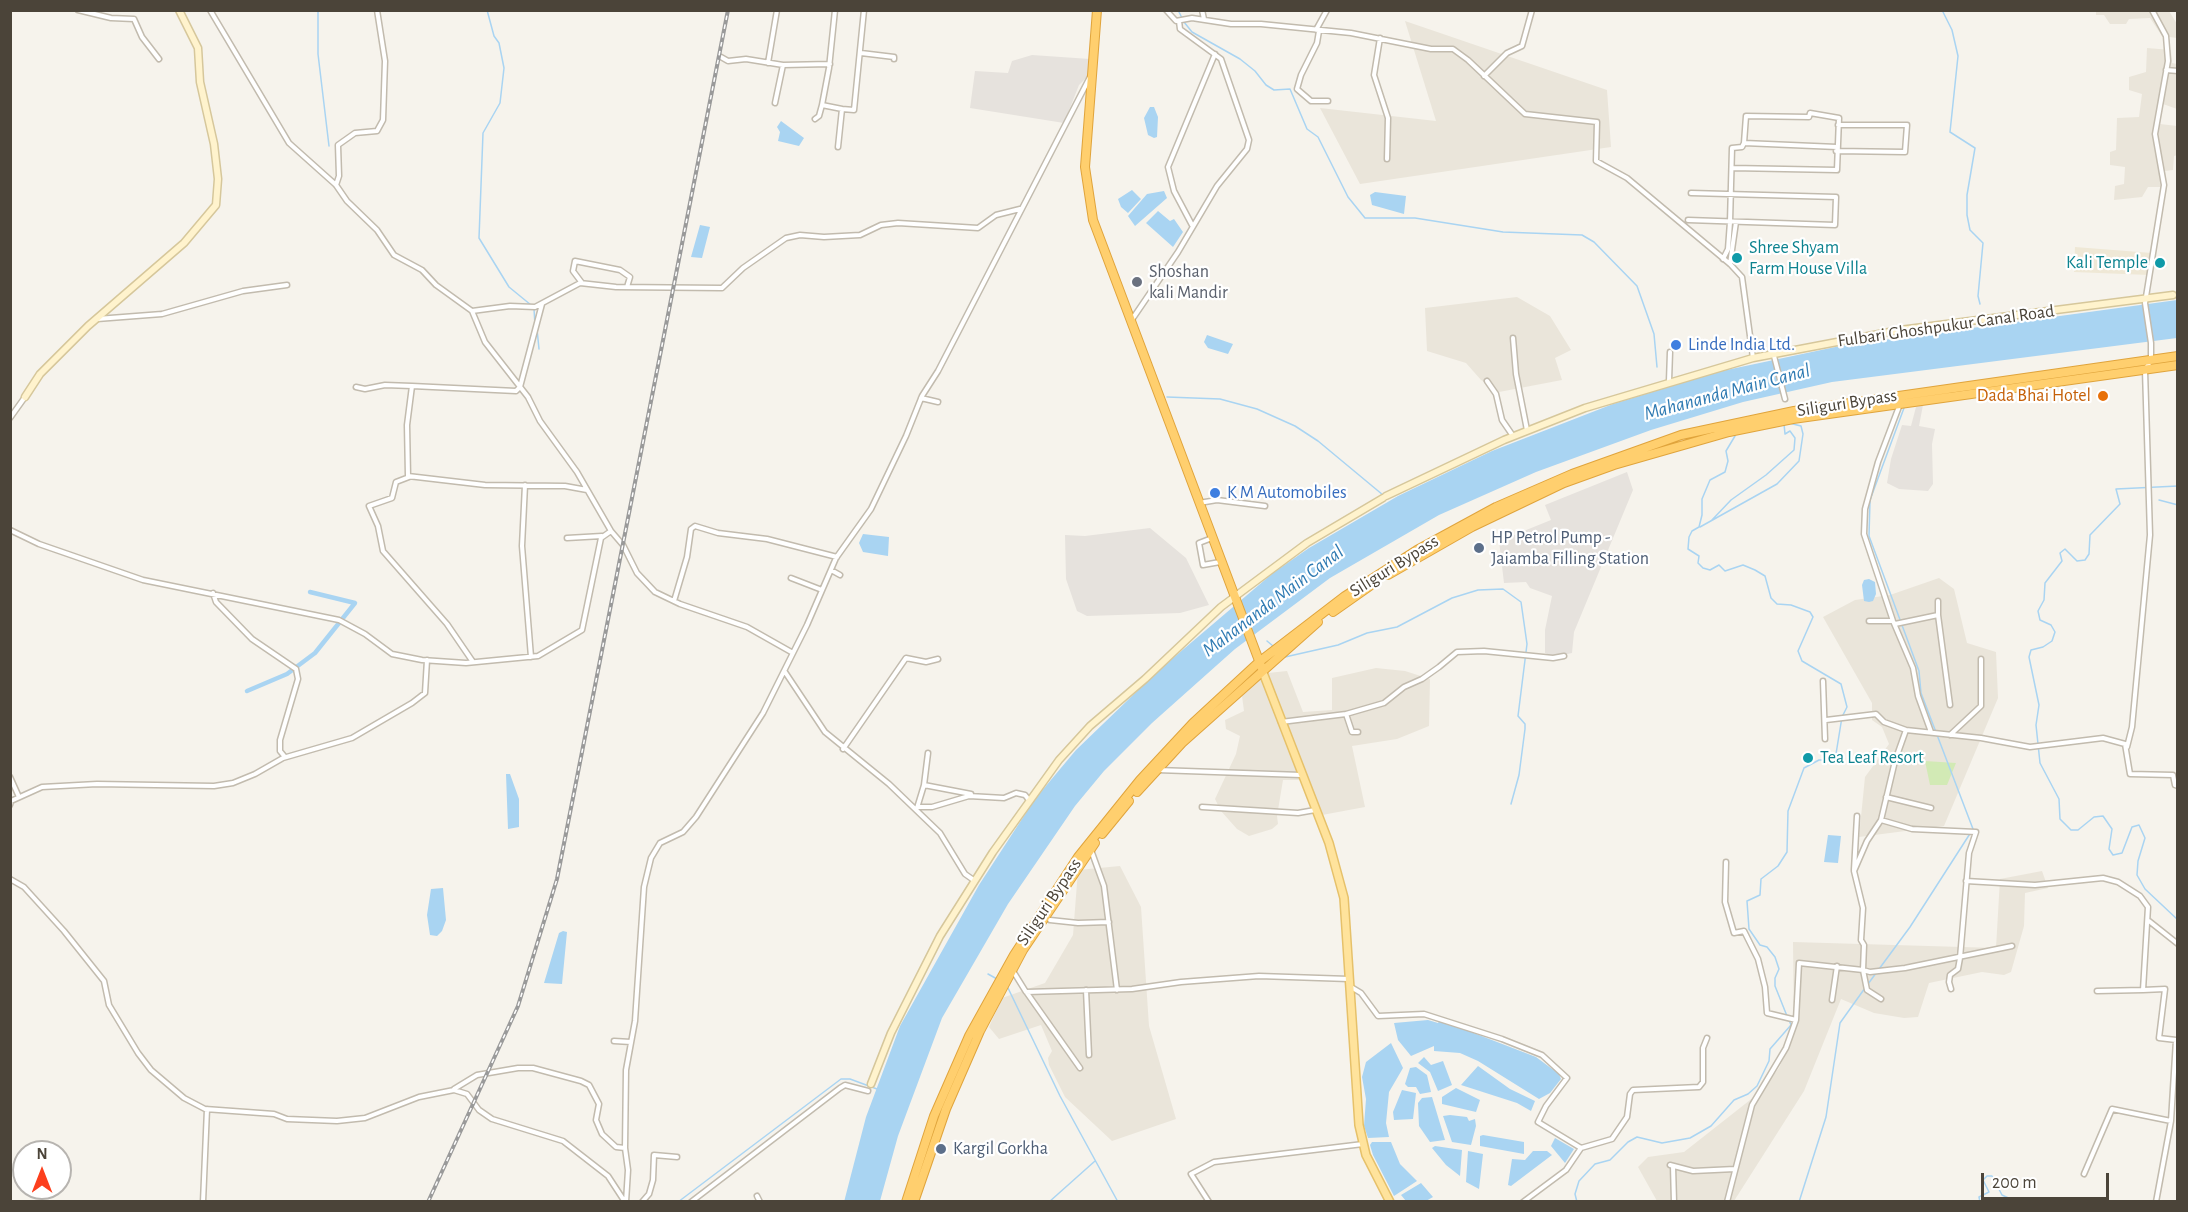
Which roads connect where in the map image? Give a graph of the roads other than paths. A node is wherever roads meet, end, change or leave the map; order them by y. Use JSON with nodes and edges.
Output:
{"nodes":[{"id":1,"x":179,"y":10,"type":"edge"},
{"id":2,"x":210,"y":10,"type":"edge"},
{"id":3,"x":376,"y":10,"type":"edge"},
{"id":4,"x":777,"y":10,"type":"edge"},
{"id":5,"x":836,"y":10,"type":"edge"},
{"id":6,"x":864,"y":10,"type":"edge"},
{"id":7,"x":1097,"y":10,"type":"edge"},
{"id":8,"x":1166,"y":10,"type":"edge"},
{"id":9,"x":1203,"y":10,"type":"edge"},
{"id":10,"x":1327,"y":10,"type":"edge"},
{"id":11,"x":1532,"y":10,"type":"edge"},
{"id":12,"x":2152,"y":10,"type":"edge"},
{"id":13,"x":78,"y":11,"type":"edge"},
{"id":14,"x":1204,"y":19,"type":"junction"},
{"id":15,"x":1179,"y":21,"type":"junction"},
{"id":16,"x":1318,"y":30,"type":"junction"},
{"id":17,"x":1380,"y":38,"type":"junction"},
{"id":18,"x":861,"y":52,"type":"junction"},
{"id":19,"x":1215,"y":53,"type":"junction"},
{"id":20,"x":721,"y":57,"type":"dead end"},
{"id":21,"x":159,"y":59,"type":"dead end"},
{"id":22,"x":894,"y":59,"type":"dead end"},
{"id":23,"x":768,"y":63,"type":"junction"},
{"id":24,"x":830,"y":64,"type":"junction"},
{"id":25,"x":783,"y":65,"type":"junction"},
{"id":26,"x":2166,"y":69,"type":"junction"},
{"id":27,"x":2178,"y":71,"type":"edge"},
{"id":28,"x":1093,"y":74,"type":"junction"},
{"id":29,"x":1484,"y":76,"type":"junction"},
{"id":30,"x":1328,"y":101,"type":"dead end"},
{"id":31,"x":775,"y":103,"type":"dead end"},
{"id":32,"x":822,"y":105,"type":"junction"},
{"id":33,"x":842,"y":109,"type":"junction"},
{"id":34,"x":815,"y":119,"type":"dead end"},
{"id":35,"x":1838,"y":125,"type":"junction"},
{"id":36,"x":1744,"y":143,"type":"junction"},
{"id":37,"x":838,"y":147,"type":"dead end"},
{"id":38,"x":1836,"y":149,"type":"junction"},
{"id":39,"x":1387,"y":159,"type":"dead end"},
{"id":40,"x":1732,"y":168,"type":"junction"},
{"id":41,"x":336,"y":185,"type":"junction"},
{"id":42,"x":1691,"y":193,"type":"dead end"},
{"id":43,"x":1731,"y":194,"type":"junction"},
{"id":44,"x":1020,"y":209,"type":"junction"},
{"id":45,"x":1688,"y":220,"type":"dead end"},
{"id":46,"x":1733,"y":222,"type":"junction"},
{"id":47,"x":1192,"y":225,"type":"junction"},
{"id":48,"x":1723,"y":259,"type":"junction"},
{"id":49,"x":1730,"y":264,"type":"junction"},
{"id":50,"x":582,"y":283,"type":"junction"},
{"id":51,"x":287,"y":285,"type":"dead end"},
{"id":52,"x":627,"y":286,"type":"junction"},
{"id":53,"x":2175,"y":295,"type":"edge"},
{"id":54,"x":2146,"y":301,"type":"junction"},
{"id":55,"x":543,"y":303,"type":"junction"},
{"id":56,"x":472,"y":311,"type":"junction"},
{"id":57,"x":96,"y":319,"type":"junction"},
{"id":58,"x":1131,"y":322,"type":"junction"},
{"id":59,"x":1513,"y":338,"type":"dead end"},
{"id":60,"x":1670,"y":352,"type":"dead end"},
{"id":61,"x":1773,"y":355,"type":"junction"},
{"id":62,"x":2178,"y":356,"type":"edge"},
{"id":63,"x":1753,"y":358,"type":"junction"},
{"id":64,"x":2151,"y":360,"type":"junction"},
{"id":65,"x":2178,"y":365,"type":"edge"},
{"id":66,"x":2145,"y":370,"type":"junction"},
{"id":67,"x":1487,"y":381,"type":"dead end"},
{"id":68,"x":1669,"y":381,"type":"junction"},
{"id":69,"x":412,"y":386,"type":"junction"},
{"id":70,"x":356,"y":387,"type":"dead end"},
{"id":71,"x":520,"y":387,"type":"junction"},
{"id":72,"x":1899,"y":395,"type":"junction"},
{"id":73,"x":25,"y":397,"type":"joint"},
{"id":74,"x":1785,"y":397,"type":"dead end"},
{"id":75,"x":921,"y":398,"type":"junction"},
{"id":76,"x":938,"y":402,"type":"dead end"},
{"id":77,"x":1900,"y":404,"type":"junction"},
{"id":78,"x":1794,"y":415,"type":"junction"},
{"id":79,"x":10,"y":418,"type":"edge"},
{"id":80,"x":1527,"y":431,"type":"junction"},
{"id":81,"x":1514,"y":436,"type":"junction"},
{"id":82,"x":409,"y":477,"type":"junction"},
{"id":83,"x":525,"y":485,"type":"junction"},
{"id":84,"x":586,"y":490,"type":"junction"},
{"id":85,"x":1199,"y":503,"type":"junction"},
{"id":86,"x":1265,"y":506,"type":"dead end"},
{"id":87,"x":10,"y":530,"type":"edge"},
{"id":88,"x":611,"y":531,"type":"junction"},
{"id":89,"x":603,"y":536,"type":"junction"},
{"id":90,"x":567,"y":538,"type":"dead end"},
{"id":91,"x":1212,"y":538,"type":"junction"},
{"id":92,"x":837,"y":557,"type":"junction"},
{"id":93,"x":1220,"y":562,"type":"junction"},
{"id":94,"x":831,"y":570,"type":"junction"},
{"id":95,"x":840,"y":575,"type":"dead end"},
{"id":96,"x":791,"y":578,"type":"dead end"},
{"id":97,"x":822,"y":590,"type":"junction"},
{"id":98,"x":213,"y":593,"type":"junction"},
{"id":99,"x":1234,"y":598,"type":"junction"},
{"id":100,"x":1938,"y":600,"type":"dead end"},
{"id":101,"x":674,"y":601,"type":"junction"},
{"id":102,"x":1938,"y":615,"type":"junction"},
{"id":103,"x":1869,"y":621,"type":"dead end"},
{"id":104,"x":1897,"y":623,"type":"junction"},
{"id":105,"x":793,"y":653,"type":"junction"},
{"id":106,"x":1563,"y":656,"type":"dead end"},
{"id":107,"x":531,"y":657,"type":"junction"},
{"id":108,"x":938,"y":659,"type":"dead end"},
{"id":109,"x":427,"y":660,"type":"junction"},
{"id":110,"x":1981,"y":660,"type":"dead end"},
{"id":111,"x":473,"y":662,"type":"junction"},
{"id":112,"x":1261,"y":666,"type":"junction"},
{"id":113,"x":784,"y":672,"type":"junction"},
{"id":114,"x":1823,"y":681,"type":"dead end"},
{"id":115,"x":1950,"y":705,"type":"dead end"},
{"id":116,"x":1346,"y":714,"type":"junction"},
{"id":117,"x":1826,"y":720,"type":"junction"},
{"id":118,"x":1281,"y":722,"type":"junction"},
{"id":119,"x":1927,"y":722,"type":"junction"},
{"id":120,"x":1906,"y":730,"type":"junction"},
{"id":121,"x":1919,"y":731,"type":"junction"},
{"id":122,"x":1358,"y":732,"type":"dead end"},
{"id":123,"x":1932,"y":732,"type":"junction"},
{"id":124,"x":1950,"y":735,"type":"junction"},
{"id":125,"x":1825,"y":739,"type":"dead end"},
{"id":126,"x":2127,"y":747,"type":"junction"},
{"id":127,"x":843,"y":749,"type":"junction"},
{"id":128,"x":928,"y":753,"type":"dead end"},
{"id":129,"x":285,"y":757,"type":"junction"},
{"id":130,"x":1156,"y":770,"type":"junction"},
{"id":131,"x":1301,"y":775,"type":"junction"},
{"id":132,"x":10,"y":777,"type":"edge"},
{"id":133,"x":924,"y":785,"type":"junction"},
{"id":134,"x":2178,"y":786,"type":"edge"},
{"id":135,"x":19,"y":797,"type":"junction"},
{"id":136,"x":1886,"y":797,"type":"junction"},
{"id":137,"x":984,"y":799,"type":"junction"},
{"id":138,"x":1029,"y":800,"type":"junction"},
{"id":139,"x":10,"y":805,"type":"edge"},
{"id":140,"x":918,"y":807,"type":"junction"},
{"id":141,"x":1202,"y":807,"type":"dead end"},
{"id":142,"x":912,"y":808,"type":"junction"},
{"id":143,"x":1931,"y":808,"type":"dead end"},
{"id":144,"x":1316,"y":810,"type":"junction"},
{"id":145,"x":1857,"y":816,"type":"dead end"},
{"id":146,"x":1881,"y":820,"type":"junction"},
{"id":147,"x":1091,"y":849,"type":"junction"},
{"id":148,"x":1726,"y":862,"type":"dead end"},
{"id":149,"x":1854,"y":871,"type":"junction"},
{"id":150,"x":10,"y":879,"type":"edge"},
{"id":151,"x":975,"y":880,"type":"junction"},
{"id":152,"x":1966,"y":881,"type":"junction"},
{"id":153,"x":1050,"y":920,"type":"dead end"},
{"id":154,"x":2149,"y":920,"type":"junction"},
{"id":155,"x":1108,"y":922,"type":"junction"},
{"id":156,"x":2178,"y":944,"type":"edge"},
{"id":157,"x":2012,"y":946,"type":"dead end"},
{"id":158,"x":1960,"y":958,"type":"junction"},
{"id":159,"x":1837,"y":966,"type":"junction"},
{"id":160,"x":1863,"y":970,"type":"junction"},
{"id":161,"x":1008,"y":974,"type":"junction"},
{"id":162,"x":1350,"y":983,"type":"junction"},
{"id":163,"x":999,"y":987,"type":"junction"},
{"id":164,"x":1952,"y":989,"type":"dead end"},
{"id":165,"x":1086,"y":990,"type":"junction"},
{"id":166,"x":1117,"y":990,"type":"junction"},
{"id":167,"x":2143,"y":990,"type":"junction"},
{"id":168,"x":2097,"y":991,"type":"dead end"},
{"id":169,"x":1026,"y":992,"type":"junction"},
{"id":170,"x":1881,"y":999,"type":"dead end"},
{"id":171,"x":1832,"y":1000,"type":"dead end"},
{"id":172,"x":1794,"y":1020,"type":"junction"},
{"id":173,"x":1707,"y":1038,"type":"dead end"},
{"id":174,"x":614,"y":1041,"type":"dead end"},
{"id":175,"x":631,"y":1042,"type":"junction"},
{"id":176,"x":1089,"y":1055,"type":"dead end"},
{"id":177,"x":1080,"y":1068,"type":"dead end"},
{"id":178,"x":869,"y":1088,"type":"joint"},
{"id":179,"x":454,"y":1090,"type":"junction"},
{"id":180,"x":207,"y":1109,"type":"junction"},
{"id":181,"x":2171,"y":1121,"type":"junction"},
{"id":182,"x":1363,"y":1144,"type":"junction"},
{"id":183,"x":625,"y":1148,"type":"junction"},
{"id":184,"x":1581,"y":1149,"type":"junction"},
{"id":185,"x":677,"y":1157,"type":"dead end"},
{"id":186,"x":1735,"y":1169,"type":"junction"},
{"id":187,"x":2084,"y":1174,"type":"dead end"},
{"id":188,"x":757,"y":1196,"type":"dead end"},
{"id":189,"x":203,"y":1202,"type":"edge"},
{"id":190,"x":626,"y":1202,"type":"edge"},
{"id":191,"x":642,"y":1202,"type":"edge"},
{"id":192,"x":690,"y":1202,"type":"edge"},
{"id":193,"x":760,"y":1202,"type":"edge"},
{"id":194,"x":906,"y":1202,"type":"edge"},
{"id":195,"x":914,"y":1202,"type":"edge"},
{"id":196,"x":1209,"y":1202,"type":"edge"},
{"id":197,"x":1390,"y":1202,"type":"edge"},
{"id":198,"x":1523,"y":1202,"type":"edge"},
{"id":199,"x":1674,"y":1202,"type":"edge"},
{"id":200,"x":1727,"y":1202,"type":"edge"},
{"id":201,"x":2156,"y":1202,"type":"edge"}],
"edges":[{"from":1,"to":57,"type":"street"},
{"from":2,"to":41,"type":"street"},
{"from":3,"to":41,"type":"street"},
{"from":4,"to":23,"type":"street"},
{"from":5,"to":24,"type":"street"},
{"from":6,"to":18,"type":"street"},
{"from":7,"to":28,"type":"highway"},
{"from":8,"to":15,"type":"street"},
{"from":9,"to":14,"type":"street"},
{"from":10,"to":16,"type":"street"},
{"from":11,"to":29,"type":"street"},
{"from":12,"to":26,"type":"street"},
{"from":13,"to":21,"type":"street"},
{"from":14,"to":15,"type":"street"},
{"from":14,"to":16,"type":"street"},
{"from":15,"to":19,"type":"street"},
{"from":16,"to":17,"type":"street"},
{"from":16,"to":30,"type":"street"},
{"from":17,"to":29,"type":"street"},
{"from":17,"to":39,"type":"street"},
{"from":18,"to":22,"type":"street"},
{"from":18,"to":33,"type":"street"},
{"from":19,"to":47,"type":"street"},
{"from":19,"to":47,"type":"street"},
{"from":20,"to":23,"type":"street"},
{"from":23,"to":25,"type":"street"},
{"from":24,"to":25,"type":"street"},
{"from":24,"to":32,"type":"street"},
{"from":25,"to":31,"type":"street"},
{"from":26,"to":27,"type":"street"},
{"from":26,"to":54,"type":"street"},
{"from":28,"to":44,"type":"street"},
{"from":28,"to":58,"type":"highway"},
{"from":29,"to":48,"type":"street"},
{"from":32,"to":33,"type":"street"},
{"from":32,"to":34,"type":"street"},
{"from":33,"to":37,"type":"street"},
{"from":35,"to":36,"type":"street"},
{"from":35,"to":38,"type":"street"},
{"from":35,"to":38,"type":"street"},
{"from":36,"to":38,"type":"street"},
{"from":36,"to":40,"type":"street"},
{"from":38,"to":40,"type":"street"},
{"from":40,"to":43,"type":"street"},
{"from":41,"to":56,"type":"street"},
{"from":42,"to":43,"type":"street"},
{"from":43,"to":46,"type":"street"},
{"from":43,"to":46,"type":"street"},
{"from":44,"to":52,"type":"street"},
{"from":44,"to":75,"type":"street"},
{"from":45,"to":46,"type":"street"},
{"from":46,"to":48,"type":"street"},
{"from":46,"to":49,"type":"street"},
{"from":47,"to":58,"type":"street"},
{"from":48,"to":49,"type":"street"},
{"from":49,"to":63,"type":"street"},
{"from":50,"to":52,"type":"street"},
{"from":50,"to":52,"type":"street"},
{"from":50,"to":55,"type":"street"},
{"from":51,"to":57,"type":"street"},
{"from":53,"to":54,"type":"street","name":"Fulbari Ghoshpukur Canal Road"},
{"from":54,"to":61,"type":"street","name":"Fulbari Ghoshpukur Canal Road"},
{"from":54,"to":64,"type":"street"},
{"from":55,"to":56,"type":"street"},
{"from":55,"to":71,"type":"street"},
{"from":56,"to":71,"type":"street"},
{"from":57,"to":73,"type":"street"},
{"from":58,"to":85,"type":"highway"},
{"from":59,"to":80,"type":"street"},
{"from":60,"to":68,"type":"street"},
{"from":61,"to":63,"type":"street","name":"Fulbari Ghoshpukur Canal Road"},
{"from":61,"to":74,"type":"street"},
{"from":62,"to":64,"type":"highway","name":"Siliguri Bypass"},
{"from":63,"to":68,"type":"street","name":"Fulbari Ghoshpukur Canal Road"},
{"from":64,"to":66,"type":"street"},
{"from":64,"to":72,"type":"highway","name":"Siliguri Bypass"},
{"from":65,"to":66,"type":"highway"},
{"from":66,"to":77,"type":"highway"},
{"from":66,"to":126,"type":"street"},
{"from":67,"to":81,"type":"street"},
{"from":68,"to":80,"type":"street","name":"Fulbari Ghoshpukur Canal Road"},
{"from":69,"to":70,"type":"street"},
{"from":69,"to":71,"type":"street"},
{"from":69,"to":82,"type":"street"},
{"from":71,"to":84,"type":"street"},
{"from":72,"to":77,"type":"street"},
{"from":72,"to":78,"type":"highway","name":"Siliguri Bypass"},
{"from":73,"to":79,"type":"street"},
{"from":75,"to":76,"type":"street"},
{"from":75,"to":92,"type":"street"},
{"from":77,"to":78,"type":"highway"},
{"from":77,"to":104,"type":"street"},
{"from":78,"to":112,"type":"highway","name":"Siliguri Bypass"},
{"from":80,"to":81,"type":"street","name":"Fulbari Ghoshpukur Canal Road"},
{"from":81,"to":99,"type":"street","name":"Fulbari Ghoshpukur Canal Road"},
{"from":82,"to":83,"type":"street"},
{"from":82,"to":111,"type":"street"},
{"from":83,"to":84,"type":"street"},
{"from":83,"to":107,"type":"street"},
{"from":84,"to":88,"type":"street"},
{"from":85,"to":86,"type":"street"},
{"from":85,"to":91,"type":"highway"},
{"from":87,"to":98,"type":"street"},
{"from":88,"to":89,"type":"street"},
{"from":88,"to":101,"type":"street"},
{"from":89,"to":90,"type":"street"},
{"from":89,"to":107,"type":"street"},
{"from":91,"to":93,"type":"highway"},
{"from":91,"to":93,"type":"street"},
{"from":92,"to":94,"type":"street"},
{"from":92,"to":101,"type":"street"},
{"from":93,"to":99,"type":"highway"},
{"from":94,"to":95,"type":"street"},
{"from":94,"to":97,"type":"street"},
{"from":96,"to":97,"type":"street"},
{"from":97,"to":105,"type":"street"},
{"from":98,"to":109,"type":"street"},
{"from":98,"to":129,"type":"street"},
{"from":99,"to":112,"type":"highway"},
{"from":99,"to":138,"type":"street","name":"Fulbari Ghoshpukur Canal Road"},
{"from":100,"to":102,"type":"street"},
{"from":101,"to":105,"type":"street"},
{"from":102,"to":104,"type":"street"},
{"from":102,"to":115,"type":"street"},
{"from":103,"to":104,"type":"street"},
{"from":104,"to":119,"type":"street"},
{"from":105,"to":113,"type":"street"},
{"from":106,"to":116,"type":"street"},
{"from":107,"to":111,"type":"street"},
{"from":108,"to":127,"type":"street"},
{"from":109,"to":111,"type":"street"},
{"from":109,"to":129,"type":"street"},
{"from":110,"to":124,"type":"street"},
{"from":112,"to":118,"type":"main road"},
{"from":112,"to":130,"type":"highway"},
{"from":112,"to":161,"type":"highway","name":"Siliguri Bypass"},
{"from":113,"to":127,"type":"street"},
{"from":113,"to":175,"type":"street"},
{"from":114,"to":117,"type":"street"},
{"from":116,"to":118,"type":"street"},
{"from":116,"to":122,"type":"street"},
{"from":117,"to":120,"type":"street"},
{"from":117,"to":125,"type":"street"},
{"from":118,"to":131,"type":"main road"},
{"from":119,"to":121,"type":"street"},
{"from":119,"to":123,"type":"street"},
{"from":120,"to":121,"type":"street"},
{"from":120,"to":136,"type":"street"},
{"from":121,"to":123,"type":"street"},
{"from":123,"to":124,"type":"street"},
{"from":124,"to":126,"type":"street"},
{"from":126,"to":134,"type":"street"},
{"from":127,"to":142,"type":"street"},
{"from":128,"to":133,"type":"street"},
{"from":129,"to":135,"type":"street"},
{"from":130,"to":131,"type":"street"},
{"from":130,"to":147,"type":"highway"},
{"from":131,"to":144,"type":"main road"},
{"from":132,"to":135,"type":"street"},
{"from":133,"to":137,"type":"street"},
{"from":133,"to":140,"type":"street"},
{"from":135,"to":139,"type":"street"},
{"from":136,"to":143,"type":"street"},
{"from":136,"to":146,"type":"street"},
{"from":137,"to":138,"type":"street"},
{"from":137,"to":140,"type":"street"},
{"from":138,"to":151,"type":"street","name":"Fulbari Ghoshpukur Canal Road"},
{"from":140,"to":142,"type":"street"},
{"from":141,"to":144,"type":"street"},
{"from":142,"to":151,"type":"street"},
{"from":144,"to":162,"type":"main road"},
{"from":145,"to":149,"type":"street"},
{"from":146,"to":149,"type":"street"},
{"from":146,"to":152,"type":"street"},
{"from":147,"to":155,"type":"street"},
{"from":147,"to":161,"type":"highway"},
{"from":148,"to":172,"type":"street"},
{"from":149,"to":160,"type":"street"},
{"from":150,"to":180,"type":"street"},
{"from":151,"to":178,"type":"street","name":"Fulbari Ghoshpukur Canal Road"},
{"from":152,"to":154,"type":"street"},
{"from":152,"to":158,"type":"street"},
{"from":153,"to":155,"type":"street"},
{"from":154,"to":156,"type":"street"},
{"from":154,"to":167,"type":"street"},
{"from":155,"to":166,"type":"street"},
{"from":157,"to":158,"type":"street"},
{"from":158,"to":160,"type":"street"},
{"from":158,"to":164,"type":"street"},
{"from":159,"to":160,"type":"street"},
{"from":159,"to":171,"type":"street"},
{"from":159,"to":172,"type":"street"},
{"from":160,"to":170,"type":"street"},
{"from":161,"to":163,"type":"highway","name":"Siliguri Bypass"},
{"from":161,"to":169,"type":"street"},
{"from":162,"to":166,"type":"street"},
{"from":162,"to":182,"type":"main road"},
{"from":162,"to":184,"type":"street"},
{"from":163,"to":194,"type":"highway","name":"Siliguri Bypass"},
{"from":163,"to":195,"type":"highway"},
{"from":165,"to":166,"type":"street"},
{"from":165,"to":169,"type":"street"},
{"from":165,"to":176,"type":"street"},
{"from":167,"to":168,"type":"street"},
{"from":167,"to":181,"type":"street"},
{"from":169,"to":177,"type":"street"},
{"from":172,"to":186,"type":"street"},
{"from":173,"to":184,"type":"street"},
{"from":174,"to":175,"type":"street"},
{"from":175,"to":183,"type":"street"},
{"from":178,"to":192,"type":"street"},
{"from":179,"to":180,"type":"street"},
{"from":179,"to":183,"type":"street"},
{"from":179,"to":190,"type":"street"},
{"from":180,"to":189,"type":"street"},
{"from":181,"to":187,"type":"street"},
{"from":181,"to":201,"type":"street"},
{"from":182,"to":196,"type":"street"},
{"from":182,"to":197,"type":"main road"},
{"from":183,"to":190,"type":"street"},
{"from":184,"to":198,"type":"street"},
{"from":185,"to":191,"type":"street"},
{"from":186,"to":199,"type":"street"},
{"from":186,"to":200,"type":"street"},
{"from":188,"to":193,"type":"street"}]}
